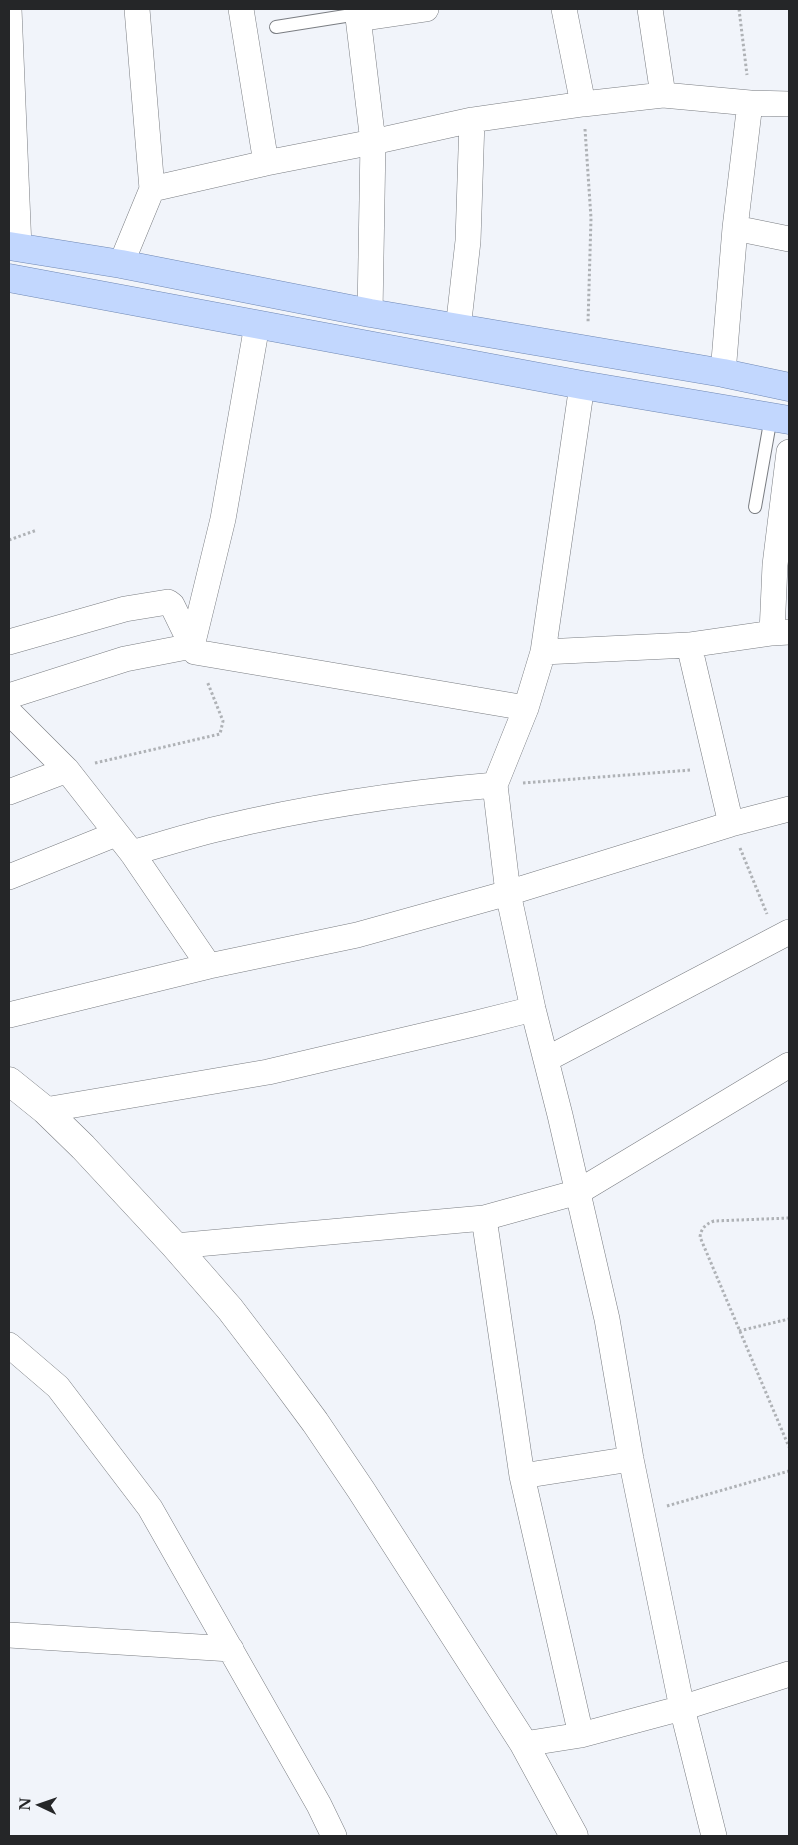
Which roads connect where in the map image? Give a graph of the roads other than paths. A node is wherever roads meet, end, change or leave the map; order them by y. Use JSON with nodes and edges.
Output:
{"nodes":[{"id":1,"x":9,"y":9,"type":"edge"},
{"id":2,"x":137,"y":9,"type":"edge"},
{"id":3,"x":242,"y":9,"type":"edge"},
{"id":4,"x":426,"y":9,"type":"edge"},
{"id":5,"x":564,"y":9,"type":"edge"},
{"id":6,"x":650,"y":9,"type":"edge"},
{"id":7,"x":358,"y":14,"type":"edge"},
{"id":8,"x":276,"y":27,"type":"dead end"},
{"id":9,"x":663,"y":95,"type":"junction"},
{"id":10,"x":750,"y":103,"type":"junction"},
{"id":11,"x":583,"y":104,"type":"junction"},
{"id":12,"x":789,"y":104,"type":"edge"},
{"id":13,"x":472,"y":120,"type":"junction"},
{"id":14,"x":373,"y":142,"type":"junction"},
{"id":15,"x":266,"y":163,"type":"junction"},
{"id":16,"x":152,"y":189,"type":"junction"},
{"id":17,"x":735,"y":228,"type":"junction"},
{"id":18,"x":789,"y":239,"type":"edge"},
{"id":19,"x":14,"y":247,"type":"edge"},
{"id":20,"x":121,"y":264,"type":"junction"},
{"id":21,"x":9,"y":278,"type":"edge"},
{"id":22,"x":370,"y":313,"type":"junction"},
{"id":23,"x":257,"y":325,"type":"junction"},
{"id":24,"x":458,"y":328,"type":"junction"},
{"id":25,"x":723,"y":373,"type":"junction"},
{"id":26,"x":582,"y":385,"type":"junction"},
{"id":27,"x":789,"y":387,"type":"edge"},
{"id":28,"x":780,"y":419,"type":"edge"},
{"id":29,"x":789,"y":452,"type":"edge"},
{"id":30,"x":755,"y":507,"type":"dead end"},
{"id":31,"x":780,"y":632,"type":"edge"},
{"id":32,"x":9,"y":642,"type":"edge"},
{"id":33,"x":690,"y":645,"type":"junction"},
{"id":34,"x":194,"y":649,"type":"junction"},
{"id":35,"x":544,"y":652,"type":"junction"},
{"id":36,"x":9,"y":696,"type":"edge"},
{"id":37,"x":526,"y":708,"type":"junction"},
{"id":38,"x":9,"y":712,"type":"edge"},
{"id":39,"x":67,"y":770,"type":"junction"},
{"id":40,"x":495,"y":785,"type":"junction"},
{"id":41,"x":9,"y":792,"type":"edge"},
{"id":42,"x":789,"y":809,"type":"edge"},
{"id":43,"x":731,"y":824,"type":"junction"},
{"id":44,"x":116,"y":834,"type":"junction"},
{"id":45,"x":132,"y":853,"type":"junction"},
{"id":46,"x":9,"y":877,"type":"edge"},
{"id":47,"x":508,"y":893,"type":"junction"},
{"id":48,"x":783,"y":935,"type":"edge"},
{"id":49,"x":209,"y":966,"type":"junction"},
{"id":50,"x":533,"y":1008,"type":"junction"},
{"id":51,"x":9,"y":1015,"type":"edge"},
{"id":52,"x":547,"y":1059,"type":"junction"},
{"id":53,"x":789,"y":1065,"type":"edge"},
{"id":54,"x":9,"y":1081,"type":"edge"},
{"id":55,"x":45,"y":1110,"type":"junction"},
{"id":56,"x":578,"y":1192,"type":"junction"},
{"id":57,"x":484,"y":1218,"type":"junction"},
{"id":58,"x":176,"y":1246,"type":"junction"},
{"id":59,"x":9,"y":1345,"type":"edge"},
{"id":60,"x":631,"y":1459,"type":"junction"},
{"id":61,"x":522,"y":1476,"type":"junction"},
{"id":62,"x":9,"y":1635,"type":"edge"},
{"id":63,"x":231,"y":1649,"type":"junction"},
{"id":64,"x":789,"y":1674,"type":"edge"},
{"id":65,"x":682,"y":1708,"type":"junction"},
{"id":66,"x":581,"y":1735,"type":"junction"},
{"id":67,"x":524,"y":1744,"type":"junction"},
{"id":68,"x":334,"y":1836,"type":"edge"},
{"id":69,"x":574,"y":1836,"type":"edge"},
{"id":70,"x":714,"y":1836,"type":"edge"}],
"edges":[{"from":1,"to":19,"type":"street"},
{"from":2,"to":16,"type":"street"},
{"from":3,"to":15,"type":"street"},
{"from":4,"to":7,"type":"street"},
{"from":5,"to":11,"type":"street"},
{"from":6,"to":9,"type":"street"},
{"from":7,"to":8,"type":"lane"},
{"from":7,"to":14,"type":"street"},
{"from":9,"to":10,"type":"street"},
{"from":9,"to":11,"type":"street"},
{"from":10,"to":12,"type":"street"},
{"from":10,"to":17,"type":"street"},
{"from":11,"to":13,"type":"street"},
{"from":13,"to":14,"type":"street"},
{"from":13,"to":24,"type":"street"},
{"from":14,"to":15,"type":"street"},
{"from":14,"to":22,"type":"street"},
{"from":15,"to":16,"type":"street"},
{"from":16,"to":20,"type":"street"},
{"from":17,"to":18,"type":"street"},
{"from":17,"to":25,"type":"street"},
{"from":19,"to":20,"type":"main road"},
{"from":20,"to":22,"type":"main road"},
{"from":21,"to":23,"type":"main road"},
{"from":22,"to":24,"type":"main road"},
{"from":23,"to":26,"type":"main road"},
{"from":23,"to":34,"type":"street"},
{"from":24,"to":25,"type":"main road"},
{"from":25,"to":27,"type":"main road"},
{"from":26,"to":28,"type":"main road"},
{"from":26,"to":35,"type":"street"},
{"from":28,"to":30,"type":"lane"},
{"from":29,"to":31,"type":"street"},
{"from":31,"to":33,"type":"street"},
{"from":32,"to":34,"type":"street"},
{"from":33,"to":35,"type":"street"},
{"from":33,"to":43,"type":"street"},
{"from":34,"to":36,"type":"street"},
{"from":34,"to":37,"type":"street"},
{"from":35,"to":37,"type":"street"},
{"from":37,"to":40,"type":"street"},
{"from":38,"to":39,"type":"street"},
{"from":39,"to":41,"type":"street"},
{"from":39,"to":44,"type":"street"},
{"from":40,"to":45,"type":"street"},
{"from":40,"to":47,"type":"street"},
{"from":42,"to":43,"type":"street"},
{"from":43,"to":47,"type":"street"},
{"from":44,"to":45,"type":"street"},
{"from":44,"to":46,"type":"street"},
{"from":45,"to":49,"type":"street"},
{"from":47,"to":49,"type":"street"},
{"from":47,"to":50,"type":"street"},
{"from":48,"to":52,"type":"street"},
{"from":49,"to":51,"type":"street"},
{"from":50,"to":52,"type":"street"},
{"from":50,"to":55,"type":"street"},
{"from":52,"to":56,"type":"street"},
{"from":53,"to":56,"type":"street"},
{"from":54,"to":55,"type":"main road"},
{"from":55,"to":58,"type":"main road"},
{"from":56,"to":57,"type":"street"},
{"from":56,"to":60,"type":"street"},
{"from":57,"to":58,"type":"street"},
{"from":57,"to":61,"type":"street"},
{"from":58,"to":67,"type":"main road"},
{"from":59,"to":63,"type":"street"},
{"from":60,"to":61,"type":"street"},
{"from":60,"to":65,"type":"street"},
{"from":61,"to":66,"type":"street"},
{"from":62,"to":63,"type":"street"},
{"from":63,"to":68,"type":"street"},
{"from":64,"to":65,"type":"street"},
{"from":65,"to":66,"type":"street"},
{"from":65,"to":70,"type":"street"},
{"from":66,"to":67,"type":"street"},
{"from":67,"to":69,"type":"main road"}]}
